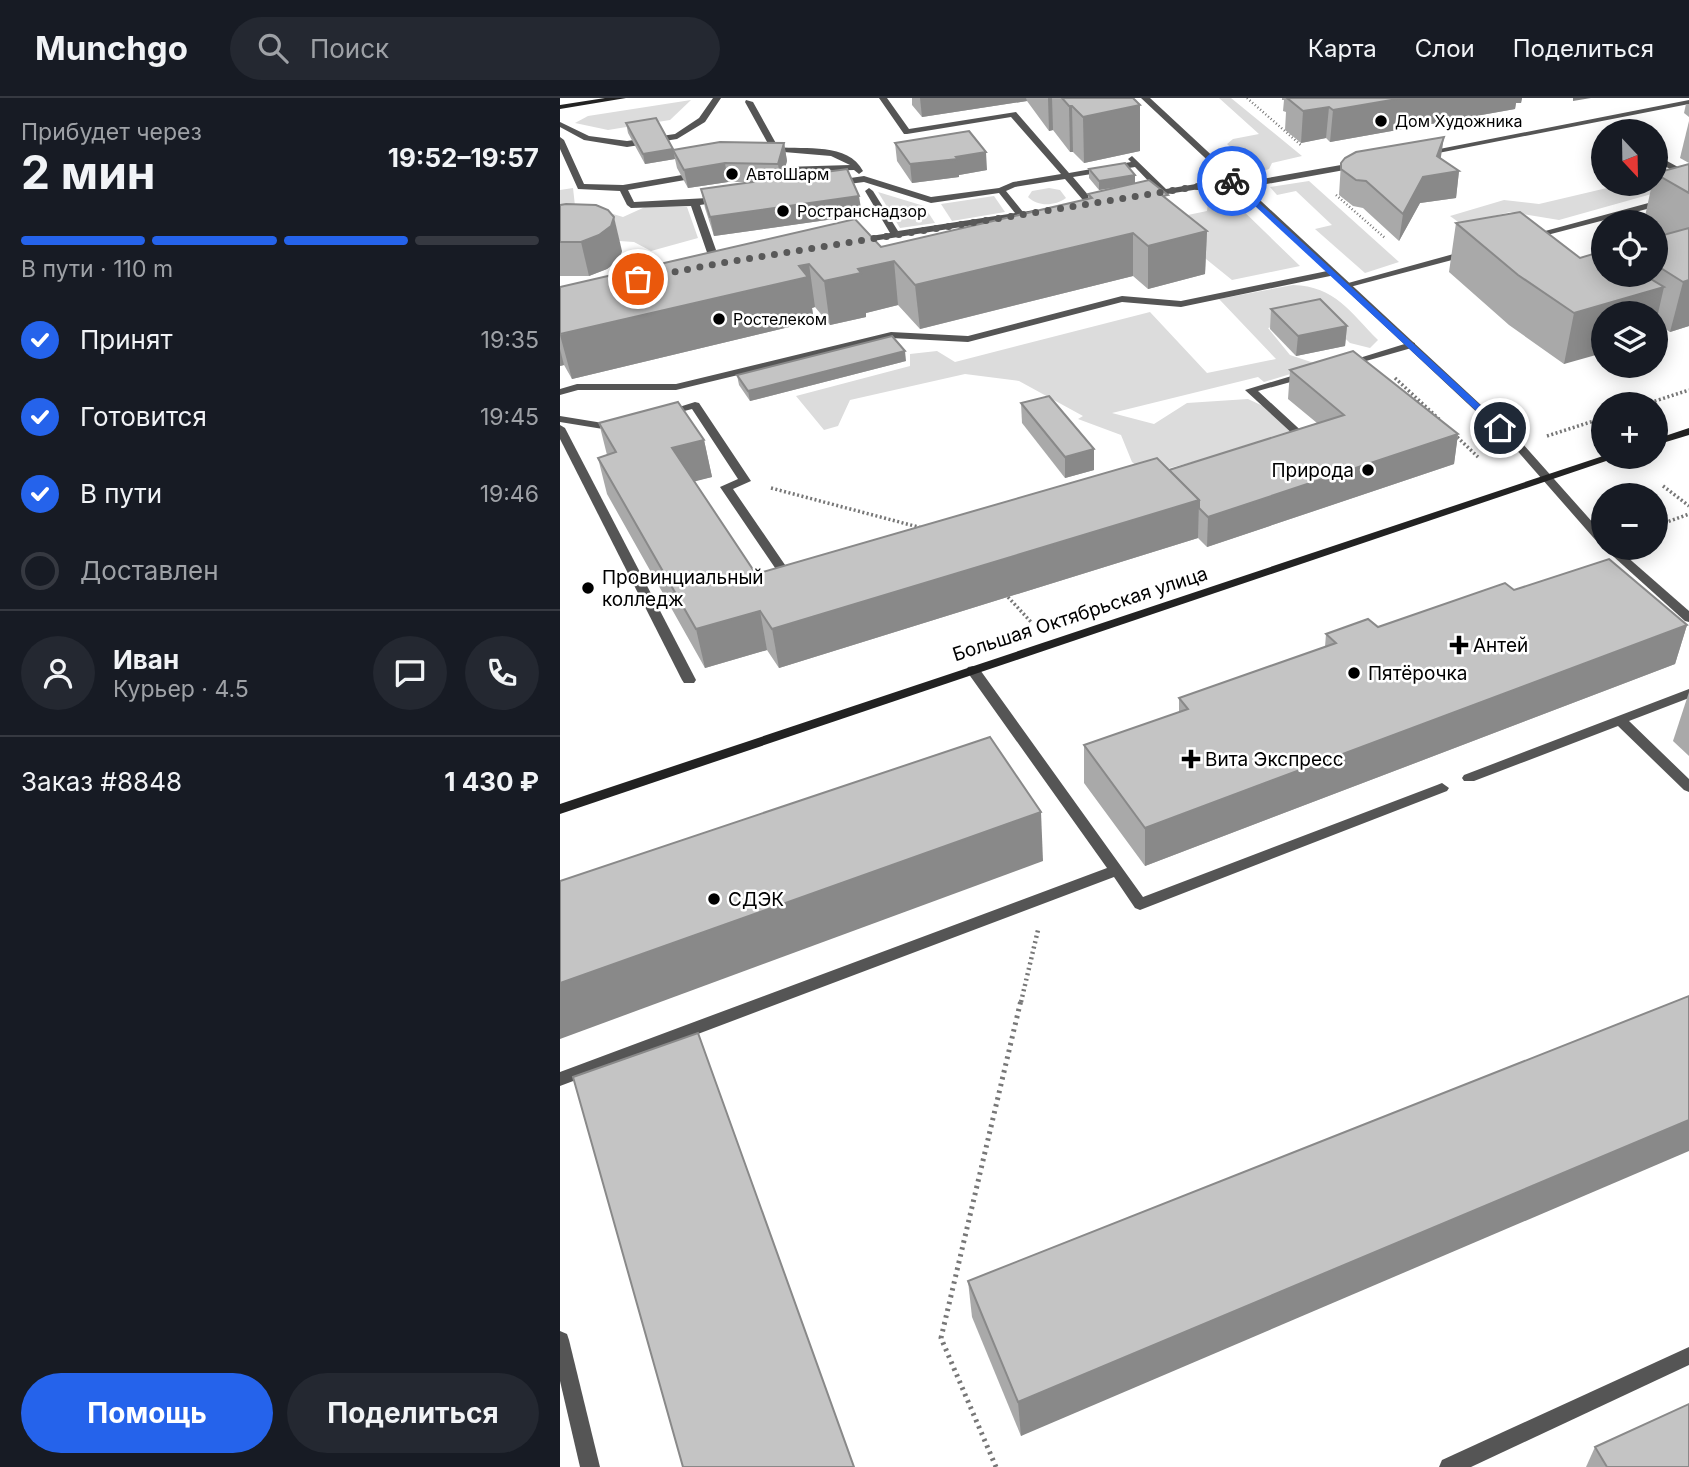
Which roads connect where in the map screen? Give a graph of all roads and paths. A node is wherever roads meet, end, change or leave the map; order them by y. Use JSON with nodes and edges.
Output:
{"nodes":[{"id":1,"x":622,"y":98,"type":"edge"},
{"id":2,"x":718,"y":98,"type":"edge"},
{"id":3,"x":883,"y":98,"type":"edge"},
{"id":4,"x":1145,"y":98,"type":"edge"},
{"id":5,"x":1653,"y":98,"type":"edge"},
{"id":6,"x":1689,"y":102,"type":"edge"},
{"id":7,"x":749,"y":103,"type":"dead end"},
{"id":8,"x":560,"y":107,"type":"edge"},
{"id":9,"x":1666,"y":107,"type":"junction"},
{"id":10,"x":560,"y":124,"type":"edge"},
{"id":11,"x":560,"y":140,"type":"edge"},
{"id":12,"x":1126,"y":153,"type":"edge"},
{"id":13,"x":1416,"y":154,"type":"edge"},
{"id":14,"x":1137,"y":164,"type":"junction"},
{"id":15,"x":1363,"y":164,"type":"edge"},
{"id":16,"x":1668,"y":165,"type":"edge"},
{"id":17,"x":857,"y":167,"type":"junction"},
{"id":18,"x":784,"y":170,"type":"edge"},
{"id":19,"x":1068,"y":176,"type":"junction"},
{"id":20,"x":1689,"y":177,"type":"edge"},
{"id":21,"x":682,"y":178,"type":"edge"},
{"id":22,"x":864,"y":179,"type":"junction"},
{"id":23,"x":1235,"y":183,"type":"junction"},
{"id":24,"x":825,"y":184,"type":"edge"},
{"id":25,"x":623,"y":188,"type":"junction"},
{"id":26,"x":1001,"y":190,"type":"junction"},
{"id":27,"x":869,"y":191,"type":"dead end"},
{"id":28,"x":1164,"y":192,"type":"junction"},
{"id":29,"x":1689,"y":195,"type":"edge"},
{"id":30,"x":1139,"y":196,"type":"edge"},
{"id":31,"x":734,"y":197,"type":"edge"},
{"id":32,"x":932,"y":200,"type":"junction"},
{"id":33,"x":1103,"y":202,"type":"edge"},
{"id":34,"x":695,"y":203,"type":"junction"},
{"id":35,"x":1091,"y":204,"type":"junction"},
{"id":36,"x":1079,"y":206,"type":"edge"},
{"id":37,"x":1044,"y":211,"type":"edge"},
{"id":38,"x":1021,"y":215,"type":"junction"},
{"id":39,"x":948,"y":226,"type":"junction"},
{"id":40,"x":896,"y":234,"type":"junction"},
{"id":41,"x":1521,"y":239,"type":"edge"},
{"id":42,"x":845,"y":243,"type":"edge"},
{"id":43,"x":1482,"y":249,"type":"edge"},
{"id":44,"x":730,"y":261,"type":"edge"},
{"id":45,"x":716,"y":264,"type":"junction"},
{"id":46,"x":703,"y":266,"type":"edge"},
{"id":47,"x":1332,"y":273,"type":"junction"},
{"id":48,"x":1346,"y":285,"type":"junction"},
{"id":49,"x":1411,"y":345,"type":"junction"},
{"id":50,"x":1372,"y":356,"type":"junction"},
{"id":51,"x":1689,"y":390,"type":"edge"},
{"id":52,"x":560,"y":392,"type":"edge"},
{"id":53,"x":1668,"y":397,"type":"edge"},
{"id":54,"x":658,"y":414,"type":"edge"},
{"id":55,"x":560,"y":418,"type":"edge"},
{"id":56,"x":1440,"y":420,"type":"edge"},
{"id":57,"x":633,"y":421,"type":"edge"},
{"id":58,"x":1591,"y":422,"type":"edge"},
{"id":59,"x":1584,"y":425,"type":"junction"},
{"id":60,"x":560,"y":428,"type":"edge"},
{"id":61,"x":1449,"y":430,"type":"edge"},
{"id":62,"x":1591,"y":431,"type":"dead end"},
{"id":63,"x":1689,"y":431,"type":"edge"},
{"id":64,"x":1541,"y":438,"type":"dead end"},
{"id":65,"x":1668,"y":438,"type":"edge"},
{"id":66,"x":1277,"y":444,"type":"edge"},
{"id":67,"x":1478,"y":457,"type":"dead end"},
{"id":68,"x":1591,"y":464,"type":"edge"},
{"id":69,"x":1548,"y":478,"type":"junction"},
{"id":70,"x":745,"y":481,"type":"junction"},
{"id":71,"x":1668,"y":490,"type":"edge"},
{"id":72,"x":1689,"y":506,"type":"edge"},
{"id":73,"x":1689,"y":514,"type":"edge"},
{"id":74,"x":1668,"y":522,"type":"edge"},
{"id":75,"x":1591,"y":527,"type":"edge"},
{"id":76,"x":926,"y":530,"type":"edge"},
{"id":77,"x":1624,"y":560,"type":"edge"},
{"id":78,"x":805,"y":579,"type":"edge"},
{"id":79,"x":1008,"y":597,"type":"edge"},
{"id":80,"x":1689,"y":618,"type":"edge"},
{"id":81,"x":1031,"y":623,"type":"dead end"},
{"id":82,"x":973,"y":670,"type":"junction"},
{"id":83,"x":689,"y":680,"type":"dead end"},
{"id":84,"x":1689,"y":693,"type":"edge"},
{"id":85,"x":1620,"y":720,"type":"junction"},
{"id":86,"x":1469,"y":778,"type":"dead end"},
{"id":87,"x":1689,"y":787,"type":"edge"},
{"id":88,"x":1442,"y":788,"type":"dead end"},
{"id":89,"x":560,"y":809,"type":"edge"},
{"id":90,"x":1117,"y":870,"type":"junction"},
{"id":91,"x":1046,"y":898,"type":"junction"},
{"id":92,"x":560,"y":1079,"type":"edge"},
{"id":93,"x":560,"y":1340,"type":"edge"},
{"id":94,"x":1689,"y":1356,"type":"edge"},
{"id":95,"x":590,"y":1467,"type":"edge"},
{"id":96,"x":996,"y":1467,"type":"edge"},
{"id":97,"x":1449,"y":1467,"type":"edge"}],
"edges":[{"from":1,"to":8,"type":"main road"},
{"from":2,"to":10,"type":"street"},
{"from":3,"to":19,"type":"street"},
{"from":4,"to":23,"type":"street"},
{"from":5,"to":9,"type":"street"},
{"from":6,"to":9,"type":"street"},
{"from":7,"to":17,"type":"street"},
{"from":9,"to":13,"type":"street"},
{"from":11,"to":25,"type":"street"},
{"from":12,"to":14,"type":"street"},
{"from":14,"to":19,"type":"street"},
{"from":14,"to":28,"type":"street"},
{"from":15,"to":23,"type":"street"},
{"from":16,"to":20,"type":"street"},
{"from":17,"to":18,"type":"street"},
{"from":17,"to":22,"type":"street"},
{"from":19,"to":26,"type":"street"},
{"from":19,"to":35,"type":"street"},
{"from":21,"to":25,"type":"street"},
{"from":22,"to":24,"type":"street"},
{"from":22,"to":32,"type":"street"},
{"from":23,"to":28,"type":"street"},
{"from":23,"to":47,"type":"street"},
{"from":25,"to":34,"type":"street"},
{"from":26,"to":32,"type":"street"},
{"from":26,"to":38,"type":"street"},
{"from":27,"to":40,"type":"street"},
{"from":28,"to":30,"type":"street"},
{"from":29,"to":41,"type":"street"},
{"from":31,"to":34,"type":"street"},
{"from":32,"to":39,"type":"street"},
{"from":33,"to":35,"type":"street"},
{"from":34,"to":45,"type":"street"},
{"from":35,"to":36,"type":"street"},
{"from":37,"to":38,"type":"street"},
{"from":38,"to":39,"type":"street"},
{"from":39,"to":40,"type":"street"},
{"from":40,"to":42,"type":"street"},
{"from":43,"to":48,"type":"street"},
{"from":44,"to":45,"type":"street"},
{"from":45,"to":46,"type":"street"},
{"from":47,"to":48,"type":"street"},
{"from":47,"to":52,"type":"street"},
{"from":48,"to":49,"type":"street"},
{"from":49,"to":50,"type":"street"},
{"from":49,"to":69,"type":"street"},
{"from":50,"to":56,"type":"path"},
{"from":50,"to":66,"type":"street"},
{"from":51,"to":53,"type":"path"},
{"from":54,"to":70,"type":"street"},
{"from":55,"to":57,"type":"street"},
{"from":58,"to":59,"type":"path"},
{"from":59,"to":62,"type":"path"},
{"from":59,"to":64,"type":"path"},
{"from":60,"to":83,"type":"street"},
{"from":61,"to":67,"type":"path"},
{"from":63,"to":65,"type":"main road"},
{"from":68,"to":69,"type":"main road","name":"Большая Октябрьская улица"},
{"from":69,"to":75,"type":"street"},
{"from":69,"to":82,"type":"main road","name":"Большая Октябрьская улица"},
{"from":70,"to":76,"type":"path"},
{"from":70,"to":78,"type":"street"},
{"from":71,"to":72,"type":"path"},
{"from":73,"to":74,"type":"path"},
{"from":77,"to":80,"type":"street"},
{"from":79,"to":81,"type":"path"},
{"from":82,"to":89,"type":"main road","name":"Большая Октябрьская улица"},
{"from":82,"to":90,"type":"street"},
{"from":84,"to":85,"type":"street"},
{"from":85,"to":86,"type":"street"},
{"from":85,"to":87,"type":"street"},
{"from":88,"to":90,"type":"street"},
{"from":90,"to":91,"type":"street"},
{"from":91,"to":92,"type":"street"},
{"from":91,"to":96,"type":"path"},
{"from":93,"to":95,"type":"street"},
{"from":94,"to":97,"type":"street"}]}
